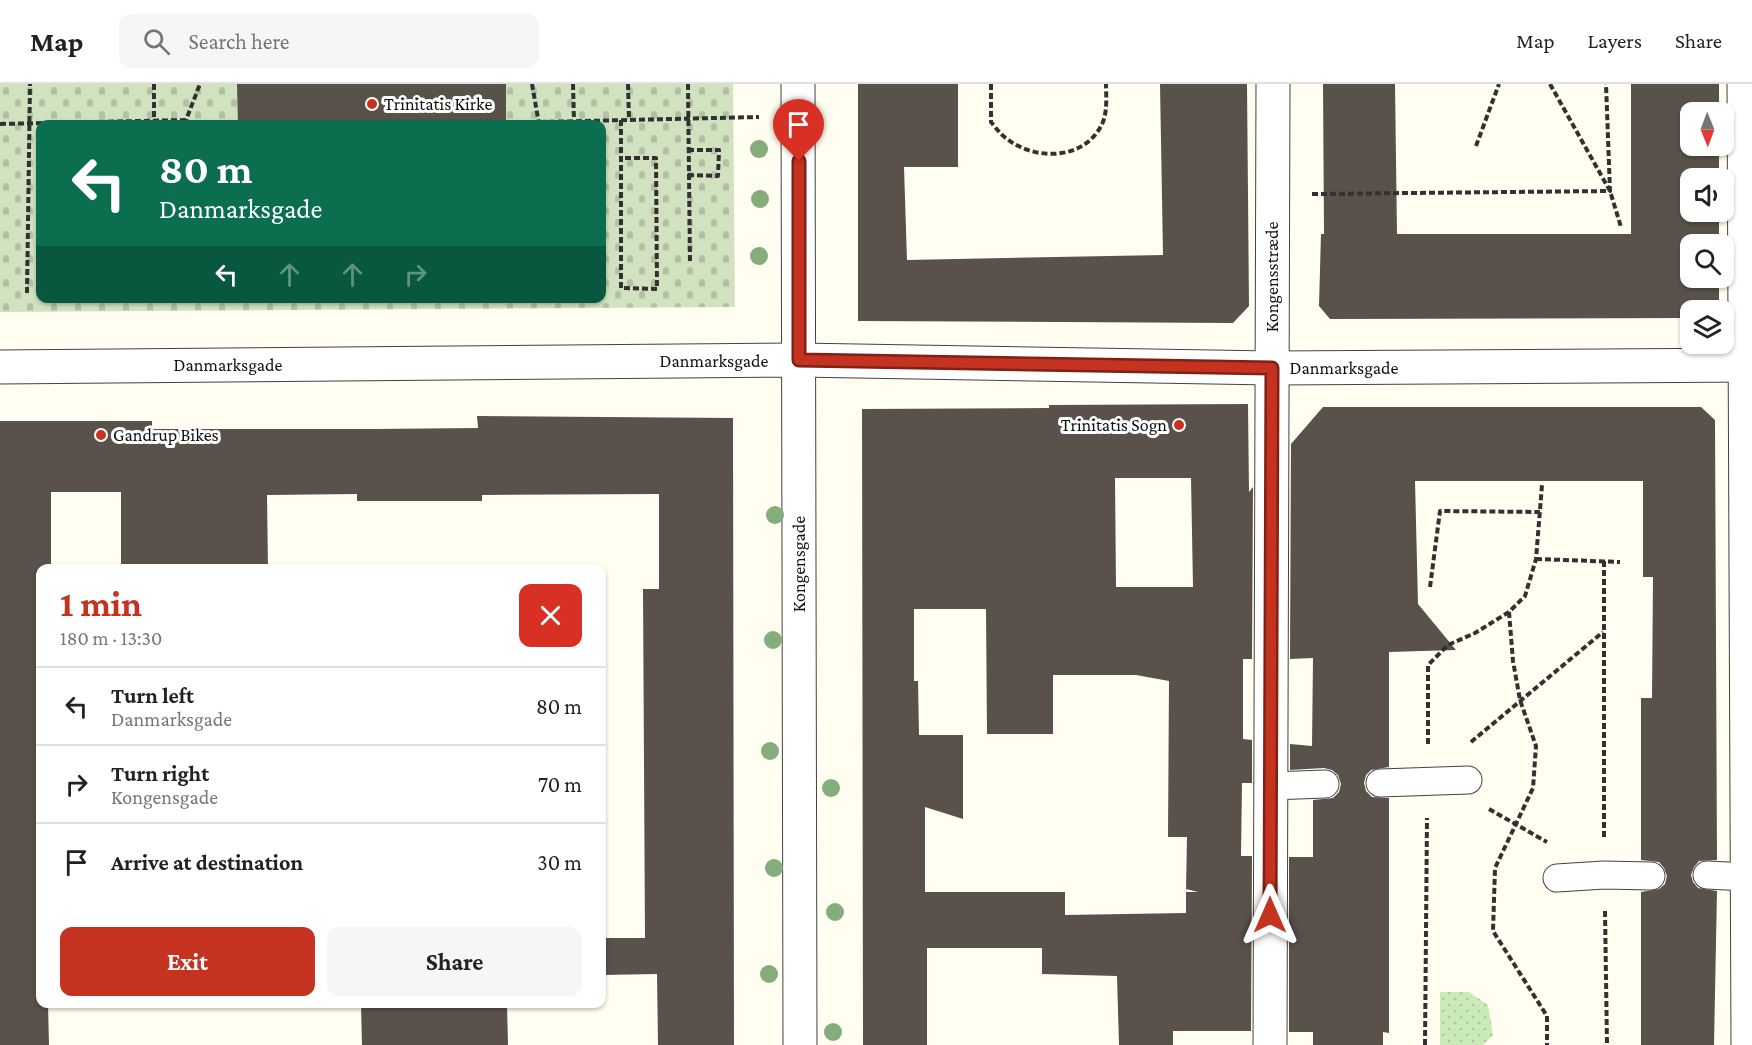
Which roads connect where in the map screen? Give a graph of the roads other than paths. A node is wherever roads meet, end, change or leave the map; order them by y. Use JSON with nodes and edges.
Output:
{"nodes":[{"id":1,"x":798,"y":84,"type":"edge"},
{"id":2,"x":1272,"y":84,"type":"edge"},
{"id":3,"x":1744,"y":84,"type":"edge"},
{"id":4,"x":799,"y":360,"type":"junction"},
{"id":5,"x":1749,"y":365,"type":"edge"},
{"id":6,"x":0,"y":367,"type":"edge"},
{"id":7,"x":1272,"y":368,"type":"junction"},
{"id":8,"x":1468,"y":780,"type":"dead end"},
{"id":9,"x":1380,"y":783,"type":"dead end"},
{"id":10,"x":1325,"y":784,"type":"dead end"},
{"id":11,"x":1271,"y":786,"type":"junction"},
{"id":12,"x":1707,"y":875,"type":"dead end"},
{"id":13,"x":1651,"y":876,"type":"dead end"},
{"id":14,"x":1747,"y":877,"type":"junction"},
{"id":15,"x":1557,"y":878,"type":"dead end"},
{"id":16,"x":800,"y":1045,"type":"edge"},
{"id":17,"x":1270,"y":1045,"type":"edge"},
{"id":18,"x":1748,"y":1045,"type":"edge"}],
"edges":[{"from":1,"to":4,"type":"street","name":"Kongensgade"},
{"from":2,"to":7,"type":"street","name":"Kongensstræde"},
{"from":3,"to":5,"type":"street"},
{"from":4,"to":6,"type":"street","name":"Danmarksgade"},
{"from":4,"to":7,"type":"street","name":"Danmarksgade"},
{"from":4,"to":16,"type":"street","name":"Kongensgade"},
{"from":5,"to":7,"type":"street","name":"Danmarksgade"},
{"from":5,"to":14,"type":"street"},
{"from":7,"to":11,"type":"street","name":"Kongensstræde"},
{"from":8,"to":9,"type":"lane"},
{"from":10,"to":11,"type":"lane"},
{"from":11,"to":17,"type":"street","name":"Kongensstræde"},
{"from":12,"to":14,"type":"lane"},
{"from":13,"to":15,"type":"lane"},
{"from":14,"to":18,"type":"street"}]}
